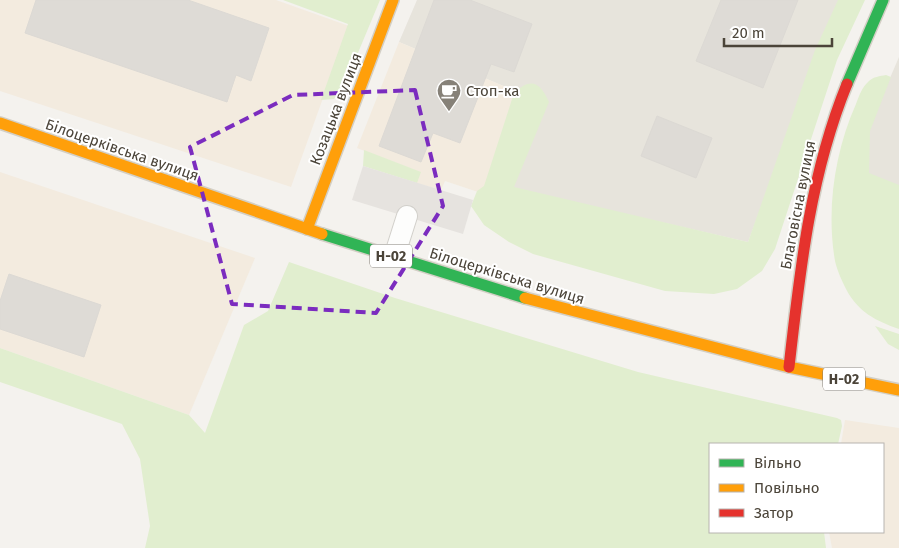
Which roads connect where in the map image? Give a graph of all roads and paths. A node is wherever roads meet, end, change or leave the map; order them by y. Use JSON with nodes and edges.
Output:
{"nodes":[{"id":1,"x":393,"y":0,"type":"edge"},
{"id":2,"x":883,"y":0,"type":"edge"},
{"id":3,"x":0,"y":123,"type":"edge"},
{"id":4,"x":407,"y":216,"type":"dead end"},
{"id":5,"x":307,"y":229,"type":"junction"},
{"id":6,"x":394,"y":257,"type":"junction"},
{"id":7,"x":789,"y":367,"type":"junction"},
{"id":8,"x":899,"y":390,"type":"edge"}],
"edges":[{"from":1,"to":5,"type":"main road","name":"Козацька вулиця"},
{"from":2,"to":7,"type":"main road","name":"Благовісна вулиця"},
{"from":3,"to":5,"type":"main road","name":"Білоцерківська вулиця","number":"Н-02"},
{"from":4,"to":6,"type":"lane"},
{"from":5,"to":6,"type":"main road","name":"Білоцерківська вулиця","number":"Н-02"},
{"from":6,"to":7,"type":"main road","name":"Білоцерківська вулиця","number":"Н-02"},
{"from":7,"to":8,"type":"main road","name":"Білоцерківська вулиця","number":"Н-02"}]}
